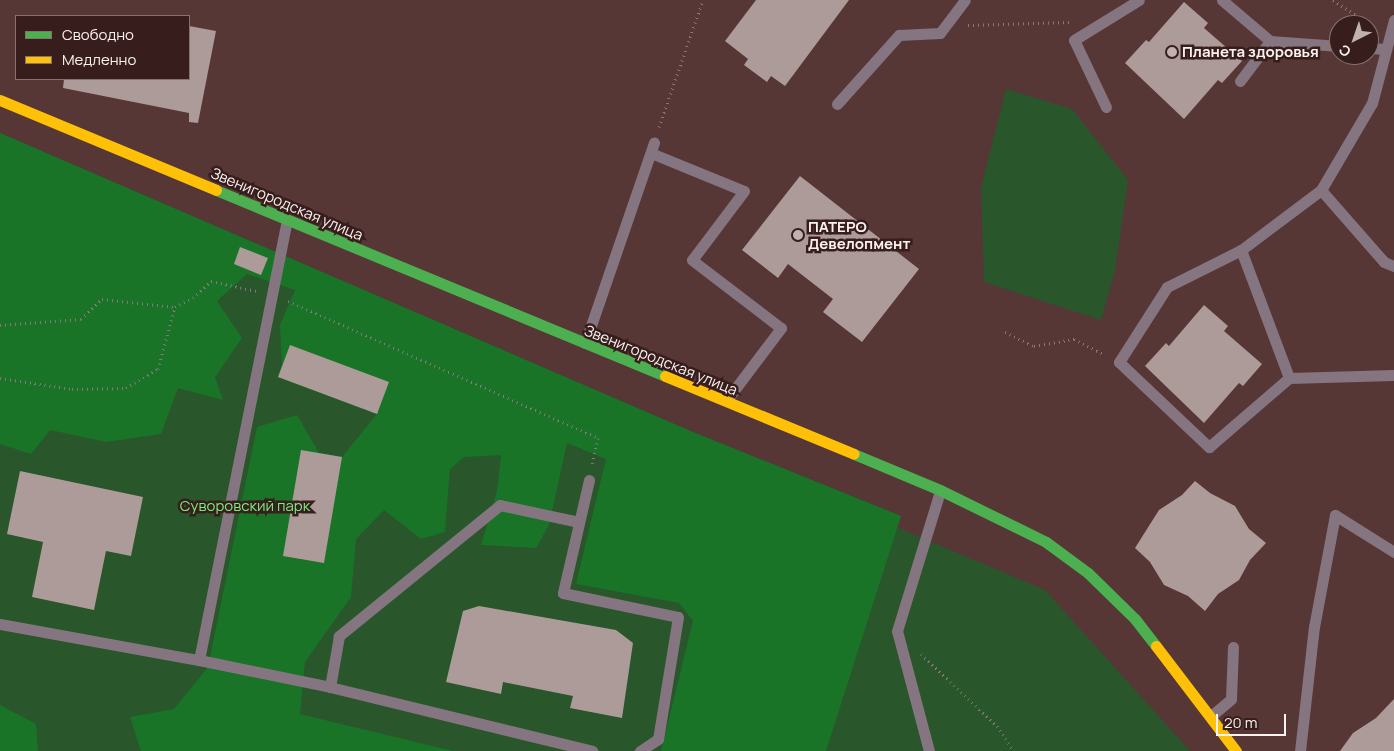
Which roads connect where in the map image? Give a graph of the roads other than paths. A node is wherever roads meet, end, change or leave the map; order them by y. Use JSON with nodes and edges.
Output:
{"nodes":[{"id":1,"x":965,"y":0,"type":"edge"},
{"id":2,"x":1138,"y":0,"type":"edge"},
{"id":3,"x":1222,"y":0,"type":"edge"},
{"id":4,"x":1394,"y":20,"type":"edge"},
{"id":5,"x":1270,"y":40,"type":"junction"},
{"id":6,"x":1329,"y":45,"type":"edge"},
{"id":7,"x":1379,"y":49,"type":"edge"},
{"id":8,"x":1386,"y":49,"type":"junction"},
{"id":9,"x":1240,"y":81,"type":"dead end"},
{"id":10,"x":0,"y":100,"type":"edge"},
{"id":11,"x":837,"y":104,"type":"dead end"},
{"id":12,"x":1106,"y":107,"type":"dead end"},
{"id":13,"x":1322,"y":190,"type":"junction"},
{"id":14,"x":287,"y":220,"type":"junction"},
{"id":15,"x":1241,"y":250,"type":"junction"},
{"id":16,"x":1394,"y":266,"type":"edge"},
{"id":17,"x":584,"y":345,"type":"junction"},
{"id":18,"x":1394,"y":375,"type":"edge"},
{"id":19,"x":1289,"y":378,"type":"junction"},
{"id":20,"x":724,"y":403,"type":"junction"},
{"id":21,"x":589,"y":480,"type":"road end"},
{"id":22,"x":940,"y":490,"type":"junction"},
{"id":23,"x":579,"y":522,"type":"junction"},
{"id":24,"x":1394,"y":552,"type":"edge"},
{"id":25,"x":0,"y":624,"type":"edge"},
{"id":26,"x":1233,"y":647,"type":"dead end"},
{"id":27,"x":199,"y":660,"type":"junction"},
{"id":28,"x":330,"y":687,"type":"junction"},
{"id":29,"x":1211,"y":716,"type":"junction"},
{"id":30,"x":592,"y":751,"type":"edge"},
{"id":31,"x":640,"y":751,"type":"edge"},
{"id":32,"x":928,"y":751,"type":"edge"},
{"id":33,"x":1236,"y":751,"type":"edge"},
{"id":34,"x":1300,"y":751,"type":"edge"}],
"edges":[{"from":1,"to":11,"type":"lane"},
{"from":2,"to":12,"type":"lane"},
{"from":3,"to":5,"type":"lane"},
{"from":4,"to":8,"type":"lane"},
{"from":5,"to":6,"type":"lane"},
{"from":5,"to":9,"type":"lane"},
{"from":7,"to":8,"type":"lane"},
{"from":8,"to":13,"type":"lane"},
{"from":10,"to":14,"type":"street","name":"Звенигородская улица"},
{"from":13,"to":15,"type":"lane"},
{"from":13,"to":16,"type":"lane"},
{"from":14,"to":17,"type":"street","name":"Звенигородская улица"},
{"from":14,"to":27,"type":"lane"},
{"from":15,"to":19,"type":"lane"},
{"from":15,"to":19,"type":"lane"},
{"from":17,"to":20,"type":"street","name":"Звенигородская улица"},
{"from":17,"to":20,"type":"lane"},
{"from":18,"to":19,"type":"lane"},
{"from":20,"to":22,"type":"street","name":"Звенигородская улица"},
{"from":21,"to":23,"type":"lane"},
{"from":22,"to":29,"type":"street","name":"Звенигородская улица"},
{"from":22,"to":32,"type":"lane"},
{"from":23,"to":28,"type":"lane"},
{"from":23,"to":31,"type":"lane"},
{"from":24,"to":34,"type":"lane"},
{"from":25,"to":27,"type":"lane"},
{"from":26,"to":29,"type":"lane"},
{"from":27,"to":28,"type":"lane"},
{"from":28,"to":30,"type":"lane"},
{"from":29,"to":33,"type":"street","name":"Звенигородская улица"}]}
